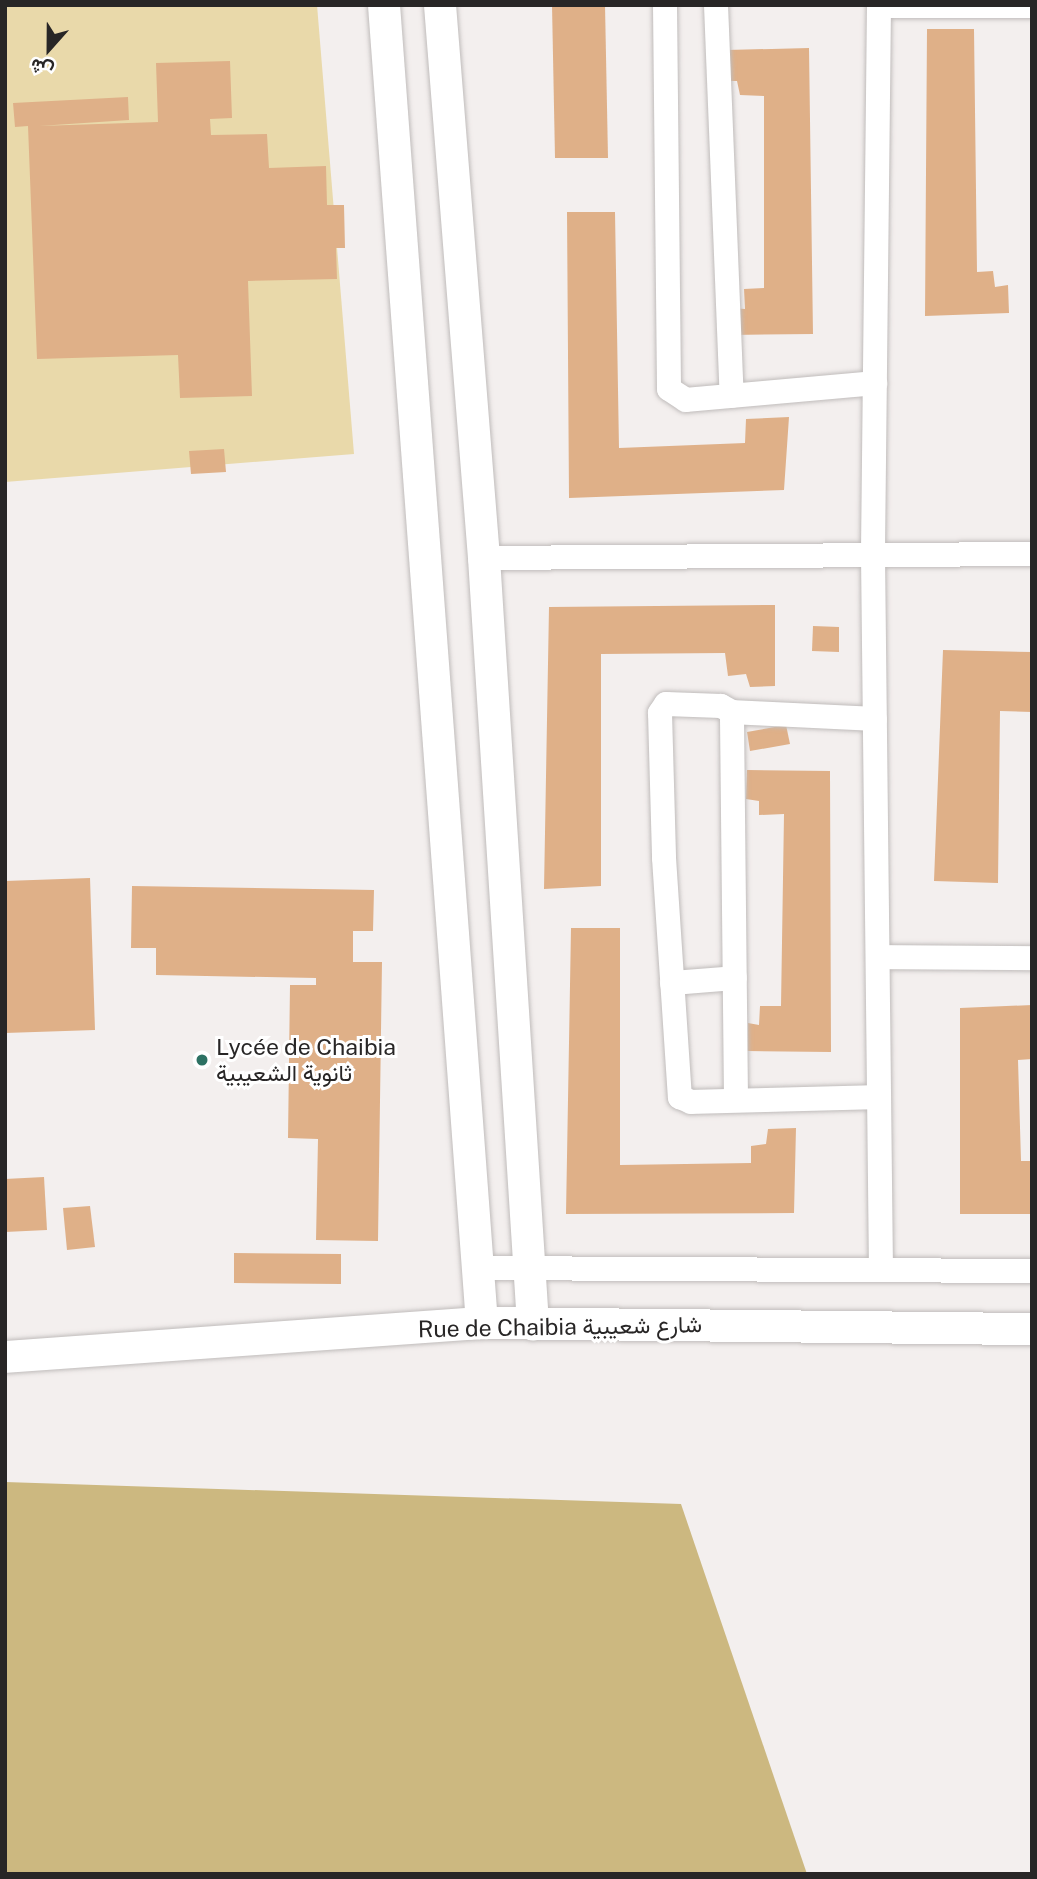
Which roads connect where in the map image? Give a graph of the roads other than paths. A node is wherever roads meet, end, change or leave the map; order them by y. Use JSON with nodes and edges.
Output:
{"nodes":[{"id":1,"x":384,"y":5,"type":"edge"},
{"id":2,"x":440,"y":5,"type":"edge"},
{"id":3,"x":665,"y":5,"type":"edge"},
{"id":4,"x":716,"y":5,"type":"edge"},
{"id":5,"x":880,"y":5,"type":"edge"},
{"id":6,"x":1032,"y":6,"type":"edge"},
{"id":7,"x":875,"y":383,"type":"junction"},
{"id":8,"x":732,"y":396,"type":"junction"},
{"id":9,"x":1032,"y":554,"type":"edge"},
{"id":10,"x":873,"y":555,"type":"junction"},
{"id":11,"x":484,"y":558,"type":"junction"},
{"id":12,"x":732,"y":712,"type":"junction"},
{"id":13,"x":875,"y":719,"type":"junction"},
{"id":14,"x":878,"y":957,"type":"junction"},
{"id":15,"x":1032,"y":958,"type":"edge"},
{"id":16,"x":735,"y":978,"type":"junction"},
{"id":17,"x":672,"y":984,"type":"junction"},
{"id":18,"x":879,"y":1097,"type":"junction"},
{"id":19,"x":736,"y":1100,"type":"junction"},
{"id":20,"x":477,"y":1268,"type":"junction"},
{"id":21,"x":530,"y":1268,"type":"junction"},
{"id":22,"x":881,"y":1270,"type":"junction"},
{"id":23,"x":1032,"y":1271,"type":"edge"},
{"id":24,"x":482,"y":1324,"type":"junction"},
{"id":25,"x":533,"y":1324,"type":"junction"},
{"id":26,"x":1032,"y":1329,"type":"edge"},
{"id":27,"x":5,"y":1357,"type":"edge"}],
"edges":[{"from":1,"to":20,"type":"street"},
{"from":2,"to":11,"type":"street"},
{"from":3,"to":8,"type":"street"},
{"from":4,"to":8,"type":"street"},
{"from":5,"to":6,"type":"street"},
{"from":5,"to":7,"type":"street"},
{"from":7,"to":8,"type":"street"},
{"from":7,"to":10,"type":"street"},
{"from":9,"to":10,"type":"street"},
{"from":10,"to":11,"type":"street"},
{"from":10,"to":13,"type":"street"},
{"from":11,"to":21,"type":"street"},
{"from":12,"to":13,"type":"street"},
{"from":12,"to":16,"type":"street"},
{"from":12,"to":17,"type":"street"},
{"from":13,"to":14,"type":"street"},
{"from":14,"to":15,"type":"street"},
{"from":14,"to":18,"type":"street"},
{"from":16,"to":17,"type":"street"},
{"from":16,"to":19,"type":"street"},
{"from":17,"to":19,"type":"street"},
{"from":18,"to":19,"type":"street"},
{"from":18,"to":22,"type":"street"},
{"from":20,"to":21,"type":"street"},
{"from":20,"to":24,"type":"street"},
{"from":21,"to":22,"type":"street"},
{"from":21,"to":25,"type":"street"},
{"from":22,"to":23,"type":"street"},
{"from":24,"to":25,"type":"street","name":"Rue de Chaibia شارع شعيبية"},
{"from":24,"to":27,"type":"street","name":"Rue de Chaibia شارع شعيبية"},
{"from":25,"to":26,"type":"street","name":"Rue de Chaibia شارع شعيبية"}]}
